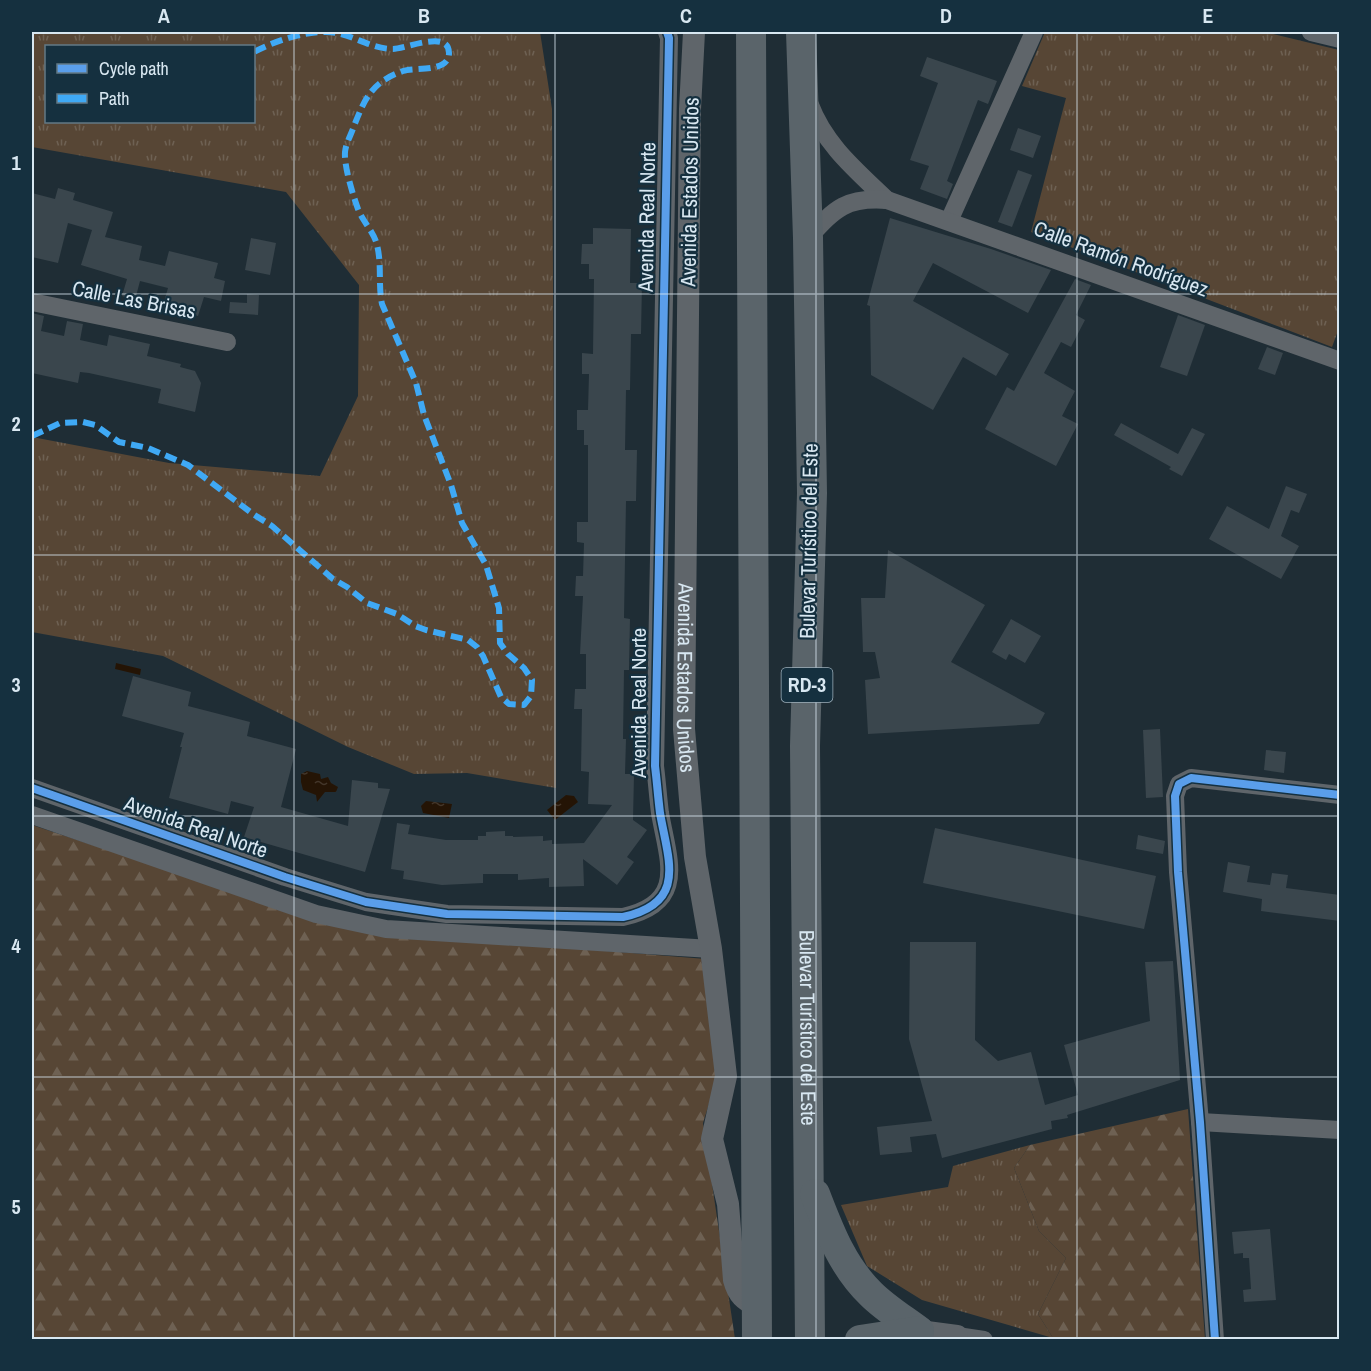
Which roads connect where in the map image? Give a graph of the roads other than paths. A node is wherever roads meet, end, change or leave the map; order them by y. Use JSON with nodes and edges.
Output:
{"nodes":[{"id":1,"x":667,"y":32,"type":"edge"},
{"id":2,"x":694,"y":32,"type":"edge"},
{"id":3,"x":752,"y":32,"type":"edge"},
{"id":4,"x":801,"y":32,"type":"edge"},
{"id":5,"x":1034,"y":32,"type":"edge"},
{"id":6,"x":1311,"y":32,"type":"edge"},
{"id":7,"x":1340,"y":39,"type":"edge"},
{"id":8,"x":803,"y":87,"type":"junction"},
{"id":9,"x":887,"y":200,"type":"junction"},
{"id":10,"x":949,"y":221,"type":"junction"},
{"id":11,"x":807,"y":238,"type":"junction"},
{"id":12,"x":32,"y":302,"type":"edge"},
{"id":13,"x":227,"y":342,"type":"dead end"},
{"id":14,"x":1340,"y":360,"type":"edge"},
{"id":15,"x":32,"y":788,"type":"edge"},
{"id":16,"x":1340,"y":795,"type":"edge"},
{"id":17,"x":32,"y":815,"type":"edge"},
{"id":18,"x":711,"y":950,"type":"junction"},
{"id":19,"x":1200,"y":1122,"type":"junction"},
{"id":20,"x":1340,"y":1130,"type":"edge"},
{"id":21,"x":808,"y":1174,"type":"junction"},
{"id":22,"x":758,"y":1307,"type":"junction"},
{"id":23,"x":919,"y":1331,"type":"junction"},
{"id":24,"x":956,"y":1338,"type":"edge"},
{"id":25,"x":757,"y":1340,"type":"edge"},
{"id":26,"x":810,"y":1340,"type":"edge"},
{"id":27,"x":860,"y":1340,"type":"edge"},
{"id":28,"x":984,"y":1340,"type":"edge"},
{"id":29,"x":1215,"y":1340,"type":"edge"}],
"edges":[{"from":1,"to":15,"type":"street","name":"Avenida Real Norte"},
{"from":2,"to":18,"type":"street","name":"Avenida Estados Unidos"},
{"from":3,"to":22,"type":"highway","number":"RD-3"},
{"from":4,"to":8,"type":"highway","name":"Bulevar Turístico del Este","number":"RD-3"},
{"from":5,"to":10,"type":"street"},
{"from":6,"to":7,"type":"street"},
{"from":8,"to":9,"type":"street"},
{"from":8,"to":11,"type":"highway","name":"Bulevar Turístico del Este","number":"RD-3"},
{"from":9,"to":10,"type":"street","name":"Calle Ramón Rodríguez"},
{"from":9,"to":11,"type":"street"},
{"from":10,"to":14,"type":"street","name":"Calle Ramón Rodríguez"},
{"from":11,"to":21,"type":"highway","name":"Bulevar Turístico del Este","number":"RD-3"},
{"from":12,"to":13,"type":"street","name":"Calle Las Brisas"},
{"from":16,"to":19,"type":"street"},
{"from":17,"to":18,"type":"street"},
{"from":18,"to":22,"type":"street","name":"Avenida Estados Unidos"},
{"from":19,"to":20,"type":"street"},
{"from":19,"to":29,"type":"street"},
{"from":21,"to":23,"type":"highway"},
{"from":21,"to":26,"type":"highway","name":"Bulevar Turístico del Este","number":"RD-3"},
{"from":22,"to":25,"type":"highway","number":"RD-3"},
{"from":23,"to":24,"type":"street"},
{"from":23,"to":27,"type":"highway"},
{"from":24,"to":28,"type":"street"}]}
